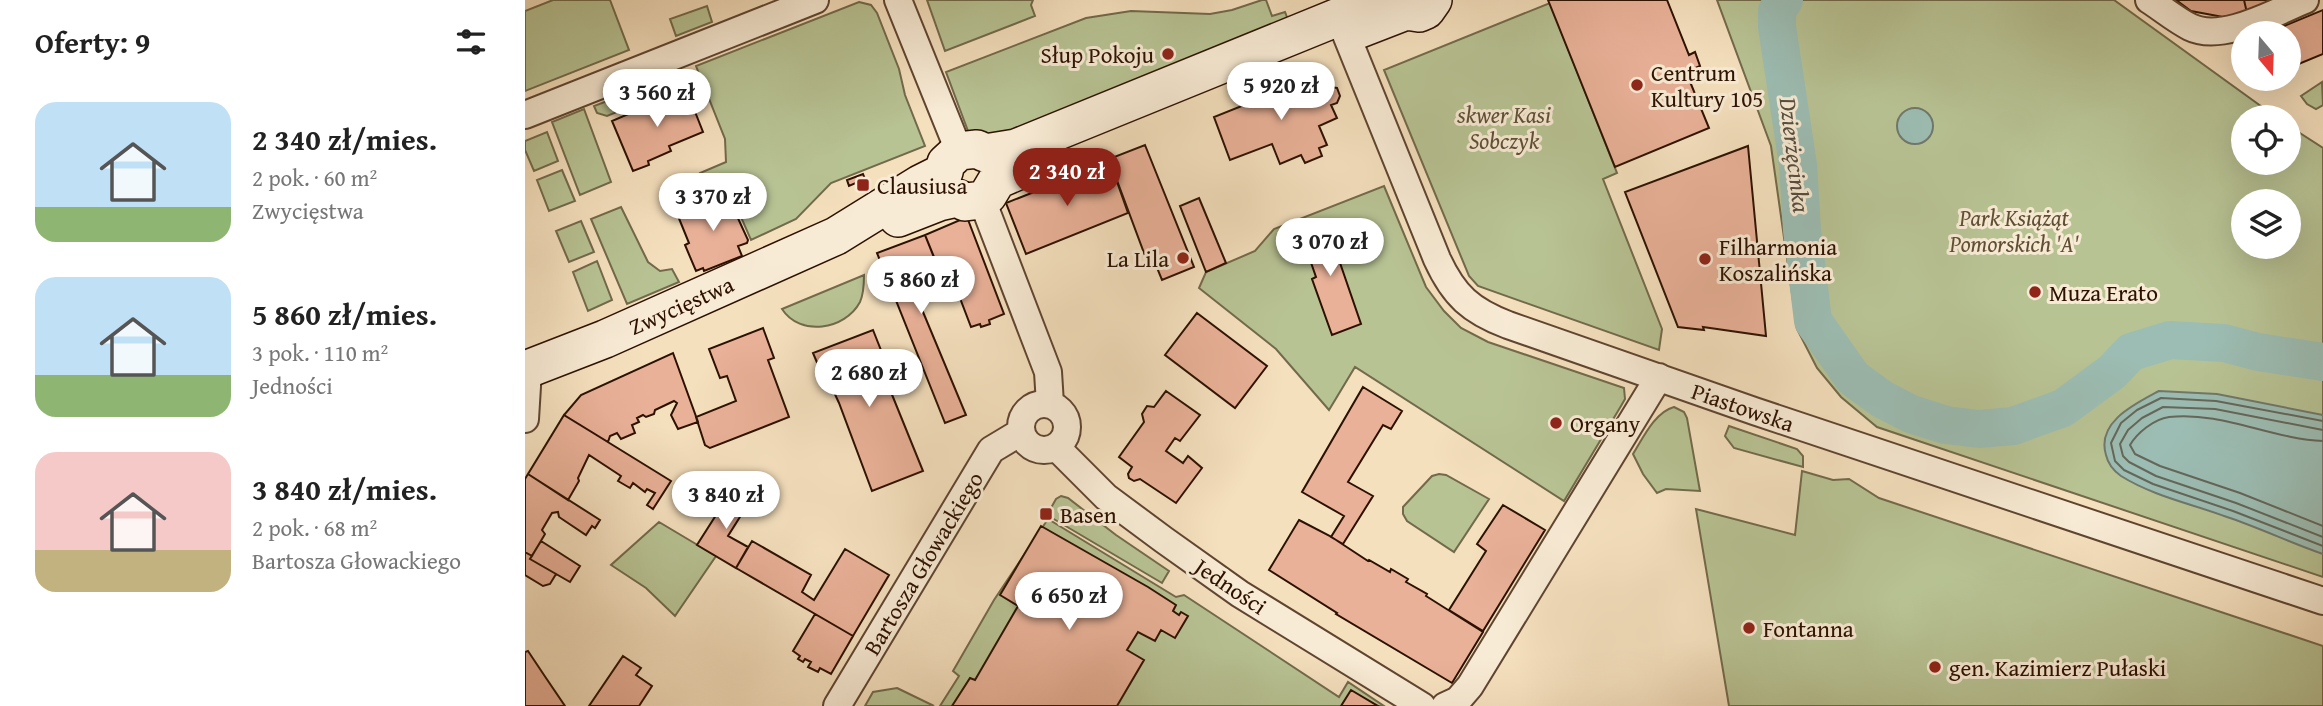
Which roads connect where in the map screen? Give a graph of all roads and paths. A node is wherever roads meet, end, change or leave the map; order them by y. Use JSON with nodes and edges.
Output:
{"nodes":[{"id":1,"x":815,"y":0,"type":"edge"},
{"id":2,"x":898,"y":0,"type":"edge"},
{"id":3,"x":2149,"y":0,"type":"edge"},
{"id":4,"x":2305,"y":0,"type":"edge"},
{"id":5,"x":1404,"y":3,"type":"edge"},
{"id":6,"x":1342,"y":26,"type":"junction"},
{"id":7,"x":525,"y":115,"type":"edge"},
{"id":8,"x":971,"y":176,"type":"junction"},
{"id":9,"x":526,"y":370,"type":"edge"},
{"id":10,"x":1660,"y":377,"type":"junction"},
{"id":11,"x":1049,"y":404,"type":"junction"},
{"id":12,"x":525,"y":419,"type":"edge"},
{"id":13,"x":1021,"y":432,"type":"junction"},
{"id":14,"x":1056,"y":447,"type":"junction"},
{"id":15,"x":2323,"y":601,"type":"edge"},
{"id":16,"x":837,"y":706,"type":"edge"},
{"id":17,"x":1422,"y":706,"type":"edge"},
{"id":18,"x":1445,"y":706,"type":"edge"}],
"edges":[{"from":1,"to":7,"type":"street"},
{"from":2,"to":8,"type":"street"},
{"from":3,"to":4,"type":"street"},
{"from":5,"to":6,"type":"street","name":"Zwycięstwa"},
{"from":6,"to":8,"type":"street","name":"Zwycięstwa"},
{"from":6,"to":10,"type":"street","name":"Piastowska"},
{"from":8,"to":9,"type":"street","name":"Zwycięstwa"},
{"from":8,"to":11,"type":"street"},
{"from":9,"to":12,"type":"street"},
{"from":10,"to":15,"type":"street","name":"Piastowska"},
{"from":10,"to":18,"type":"street"},
{"from":11,"to":13,"type":"street"},
{"from":11,"to":14,"type":"street"},
{"from":13,"to":14,"type":"street"},
{"from":13,"to":16,"type":"street","name":"Bartosza Głowackiego"},
{"from":14,"to":17,"type":"street","name":"Jedności"}]}
